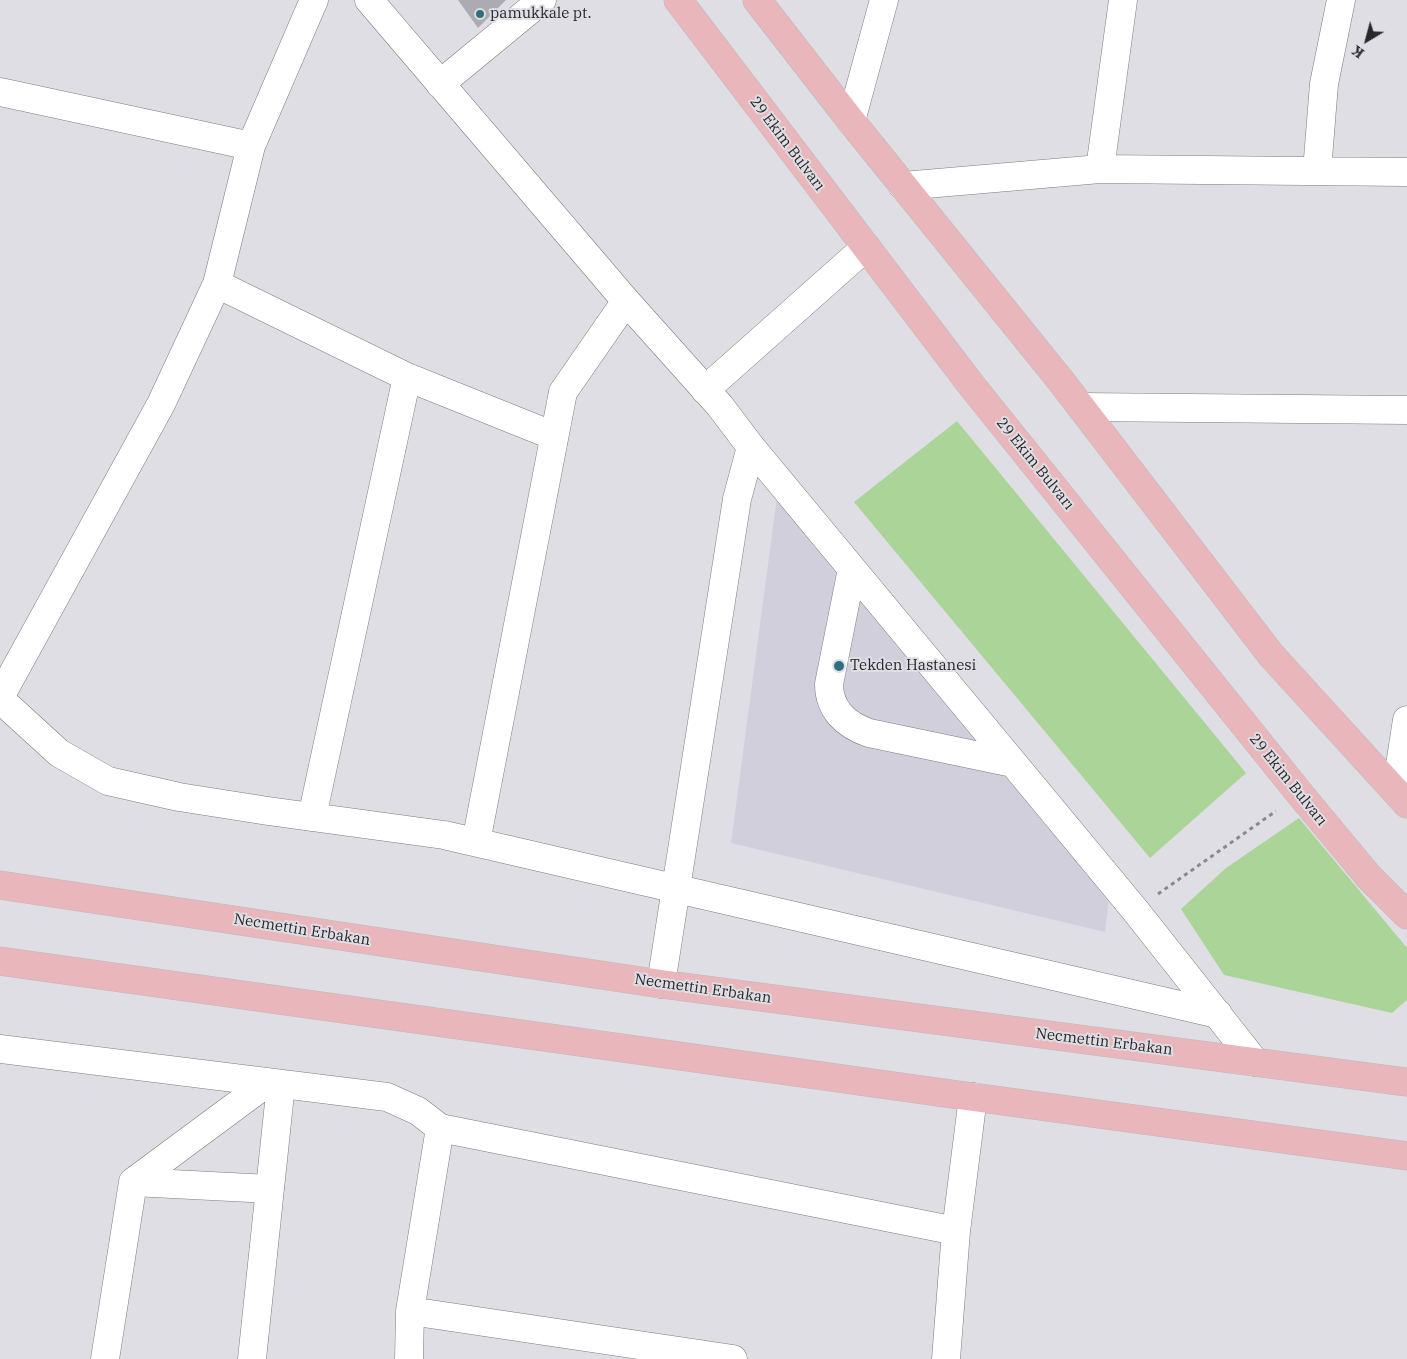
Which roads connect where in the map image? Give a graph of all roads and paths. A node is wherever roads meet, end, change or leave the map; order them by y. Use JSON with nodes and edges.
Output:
{"nodes":[{"id":1,"x":314,"y":0,"type":"edge"},
{"id":2,"x":369,"y":0,"type":"edge"},
{"id":3,"x":542,"y":0,"type":"edge"},
{"id":4,"x":678,"y":0,"type":"edge"},
{"id":5,"x":756,"y":0,"type":"edge"},
{"id":6,"x":884,"y":0,"type":"edge"},
{"id":7,"x":1123,"y":0,"type":"edge"},
{"id":8,"x":1341,"y":0,"type":"edge"},
{"id":9,"x":440,"y":84,"type":"junction"},
{"id":10,"x":2,"y":98,"type":"edge"},
{"id":11,"x":851,"y":121,"type":"junction"},
{"id":12,"x":251,"y":146,"type":"junction"},
{"id":13,"x":1100,"y":168,"type":"junction"},
{"id":14,"x":1317,"y":171,"type":"junction"},
{"id":15,"x":1407,"y":172,"type":"edge"},
{"id":16,"x":904,"y":186,"type":"junction"},
{"id":17,"x":866,"y":247,"type":"junction"},
{"id":18,"x":217,"y":284,"type":"junction"},
{"id":19,"x":626,"y":300,"type":"junction"},
{"id":20,"x":407,"y":377,"type":"junction"},
{"id":21,"x":705,"y":390,"type":"junction"},
{"id":22,"x":1081,"y":407,"type":"junction"},
{"id":23,"x":1407,"y":410,"type":"edge"},
{"id":24,"x":554,"y":436,"type":"junction"},
{"id":25,"x":751,"y":447,"type":"junction"},
{"id":26,"x":852,"y":569,"type":"junction"},
{"id":27,"x":0,"y":698,"type":"edge"},
{"id":28,"x":1407,"y":720,"type":"edge"},
{"id":29,"x":1013,"y":763,"type":"junction"},
{"id":30,"x":1300,"y":794,"type":"junction"},
{"id":31,"x":1401,"y":798,"type":"edge"},
{"id":32,"x":312,"y":817,"type":"junction"},
{"id":33,"x":476,"y":842,"type":"junction"},
{"id":34,"x":0,"y":885,"type":"edge"},
{"id":35,"x":676,"y":889,"type":"junction"},
{"id":36,"x":1135,"y":910,"type":"junction"},
{"id":37,"x":1407,"y":915,"type":"edge"},
{"id":38,"x":0,"y":961,"type":"edge"},
{"id":39,"x":661,"y":984,"type":"junction"},
{"id":40,"x":1218,"y":1014,"type":"junction"},
{"id":41,"x":0,"y":1049,"type":"edge"},
{"id":42,"x":1255,"y":1062,"type":"junction"},
{"id":43,"x":1404,"y":1080,"type":"edge"},
{"id":44,"x":275,"y":1083,"type":"junction"},
{"id":45,"x":973,"y":1097,"type":"junction"},
{"id":46,"x":440,"y":1128,"type":"junction"},
{"id":47,"x":1407,"y":1156,"type":"edge"},
{"id":48,"x":133,"y":1182,"type":"junction"},
{"id":49,"x":270,"y":1189,"type":"junction"},
{"id":50,"x":956,"y":1231,"type":"junction"},
{"id":51,"x":410,"y":1312,"type":"junction"},
{"id":52,"x":106,"y":1359,"type":"edge"},
{"id":53,"x":252,"y":1359,"type":"edge"},
{"id":54,"x":409,"y":1359,"type":"edge"},
{"id":55,"x":733,"y":1359,"type":"edge"},
{"id":56,"x":946,"y":1359,"type":"edge"}],
"edges":[{"from":1,"to":12,"type":"street"},
{"from":2,"to":9,"type":"street"},
{"from":3,"to":9,"type":"street"},
{"from":4,"to":17,"type":"main road","name":"29 Ekim Bulvarı"},
{"from":5,"to":11,"type":"main road"},
{"from":6,"to":11,"type":"street"},
{"from":7,"to":13,"type":"street"},
{"from":8,"to":14,"type":"street"},
{"from":9,"to":19,"type":"street"},
{"from":10,"to":12,"type":"street"},
{"from":11,"to":16,"type":"main road"},
{"from":12,"to":18,"type":"street"},
{"from":13,"to":14,"type":"street"},
{"from":13,"to":16,"type":"street"},
{"from":14,"to":15,"type":"street"},
{"from":16,"to":22,"type":"main road"},
{"from":17,"to":21,"type":"street"},
{"from":17,"to":30,"type":"main road","name":"29 Ekim Bulvarı"},
{"from":18,"to":20,"type":"street"},
{"from":18,"to":27,"type":"street"},
{"from":19,"to":21,"type":"street"},
{"from":19,"to":24,"type":"street"},
{"from":20,"to":24,"type":"street"},
{"from":20,"to":32,"type":"street"},
{"from":21,"to":25,"type":"street"},
{"from":22,"to":23,"type":"street"},
{"from":22,"to":31,"type":"main road"},
{"from":24,"to":33,"type":"street"},
{"from":25,"to":26,"type":"street"},
{"from":25,"to":35,"type":"street"},
{"from":26,"to":29,"type":"street"},
{"from":26,"to":29,"type":"street"},
{"from":27,"to":32,"type":"street"},
{"from":28,"to":31,"type":"street"},
{"from":29,"to":36,"type":"street"},
{"from":30,"to":36,"type":"path"},
{"from":30,"to":37,"type":"main road","name":"29 Ekim Bulvarı"},
{"from":32,"to":33,"type":"street"},
{"from":33,"to":35,"type":"street"},
{"from":34,"to":39,"type":"main road","name":"Necmettin Erbakan"},
{"from":35,"to":39,"type":"street"},
{"from":35,"to":40,"type":"street"},
{"from":36,"to":40,"type":"street"},
{"from":38,"to":45,"type":"main road"},
{"from":39,"to":42,"type":"main road","name":"Necmettin Erbakan"},
{"from":40,"to":42,"type":"street"},
{"from":41,"to":44,"type":"street"},
{"from":42,"to":43,"type":"main road","name":"Necmettin Erbakan"},
{"from":44,"to":46,"type":"street"},
{"from":44,"to":48,"type":"street"},
{"from":44,"to":49,"type":"street"},
{"from":45,"to":47,"type":"main road"},
{"from":45,"to":50,"type":"street"},
{"from":46,"to":50,"type":"street"},
{"from":46,"to":51,"type":"street"},
{"from":48,"to":49,"type":"street"},
{"from":48,"to":52,"type":"street"},
{"from":49,"to":53,"type":"street"},
{"from":50,"to":56,"type":"street"},
{"from":51,"to":54,"type":"street"},
{"from":51,"to":55,"type":"street"}]}
